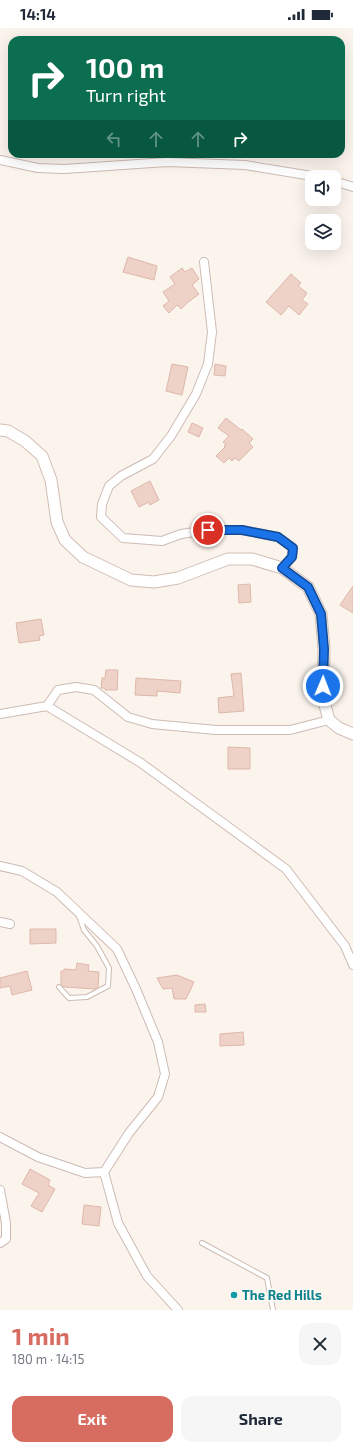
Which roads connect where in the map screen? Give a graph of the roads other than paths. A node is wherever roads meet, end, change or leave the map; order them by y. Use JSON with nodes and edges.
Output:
{"nodes":[{"id":1,"x":0,"y":160,"type":"edge"},
{"id":2,"x":305,"y":175,"type":"edge"},
{"id":3,"x":341,"y":183,"type":"edge"},
{"id":4,"x":353,"y":187,"type":"edge"},
{"id":5,"x":204,"y":262,"type":"dead end"},
{"id":6,"x":0,"y":430,"type":"edge"},
{"id":7,"x":282,"y":568,"type":"junction"},
{"id":8,"x":47,"y":706,"type":"junction"},
{"id":9,"x":0,"y":714,"type":"edge"},
{"id":10,"x":329,"y":720,"type":"junction"},
{"id":11,"x":353,"y":734,"type":"edge"},
{"id":12,"x":0,"y":866,"type":"edge"},
{"id":13,"x":77,"y":912,"type":"junction"},
{"id":14,"x":0,"y":922,"type":"edge"},
{"id":15,"x":10,"y":924,"type":"dead end"},
{"id":16,"x":353,"y":965,"type":"edge"},
{"id":17,"x":59,"y":987,"type":"dead end"},
{"id":18,"x":0,"y":1137,"type":"edge"},
{"id":19,"x":104,"y":1172,"type":"junction"},
{"id":20,"x":0,"y":1190,"type":"edge"},
{"id":21,"x":0,"y":1243,"type":"edge"},
{"id":22,"x":202,"y":1243,"type":"dead end"},
{"id":23,"x":178,"y":1310,"type":"edge"},
{"id":24,"x":273,"y":1310,"type":"edge"}],
"edges":[{"from":1,"to":2,"type":"street"},
{"from":3,"to":4,"type":"street"},
{"from":5,"to":7,"type":"street"},
{"from":6,"to":7,"type":"main road"},
{"from":7,"to":10,"type":"main road"},
{"from":8,"to":9,"type":"street"},
{"from":8,"to":10,"type":"street"},
{"from":8,"to":16,"type":"street"},
{"from":10,"to":11,"type":"main road"},
{"from":12,"to":13,"type":"street"},
{"from":13,"to":17,"type":"lane"},
{"from":13,"to":19,"type":"street"},
{"from":14,"to":15,"type":"street"},
{"from":18,"to":19,"type":"street"},
{"from":19,"to":23,"type":"street"},
{"from":20,"to":21,"type":"street"},
{"from":22,"to":24,"type":"lane"}]}
